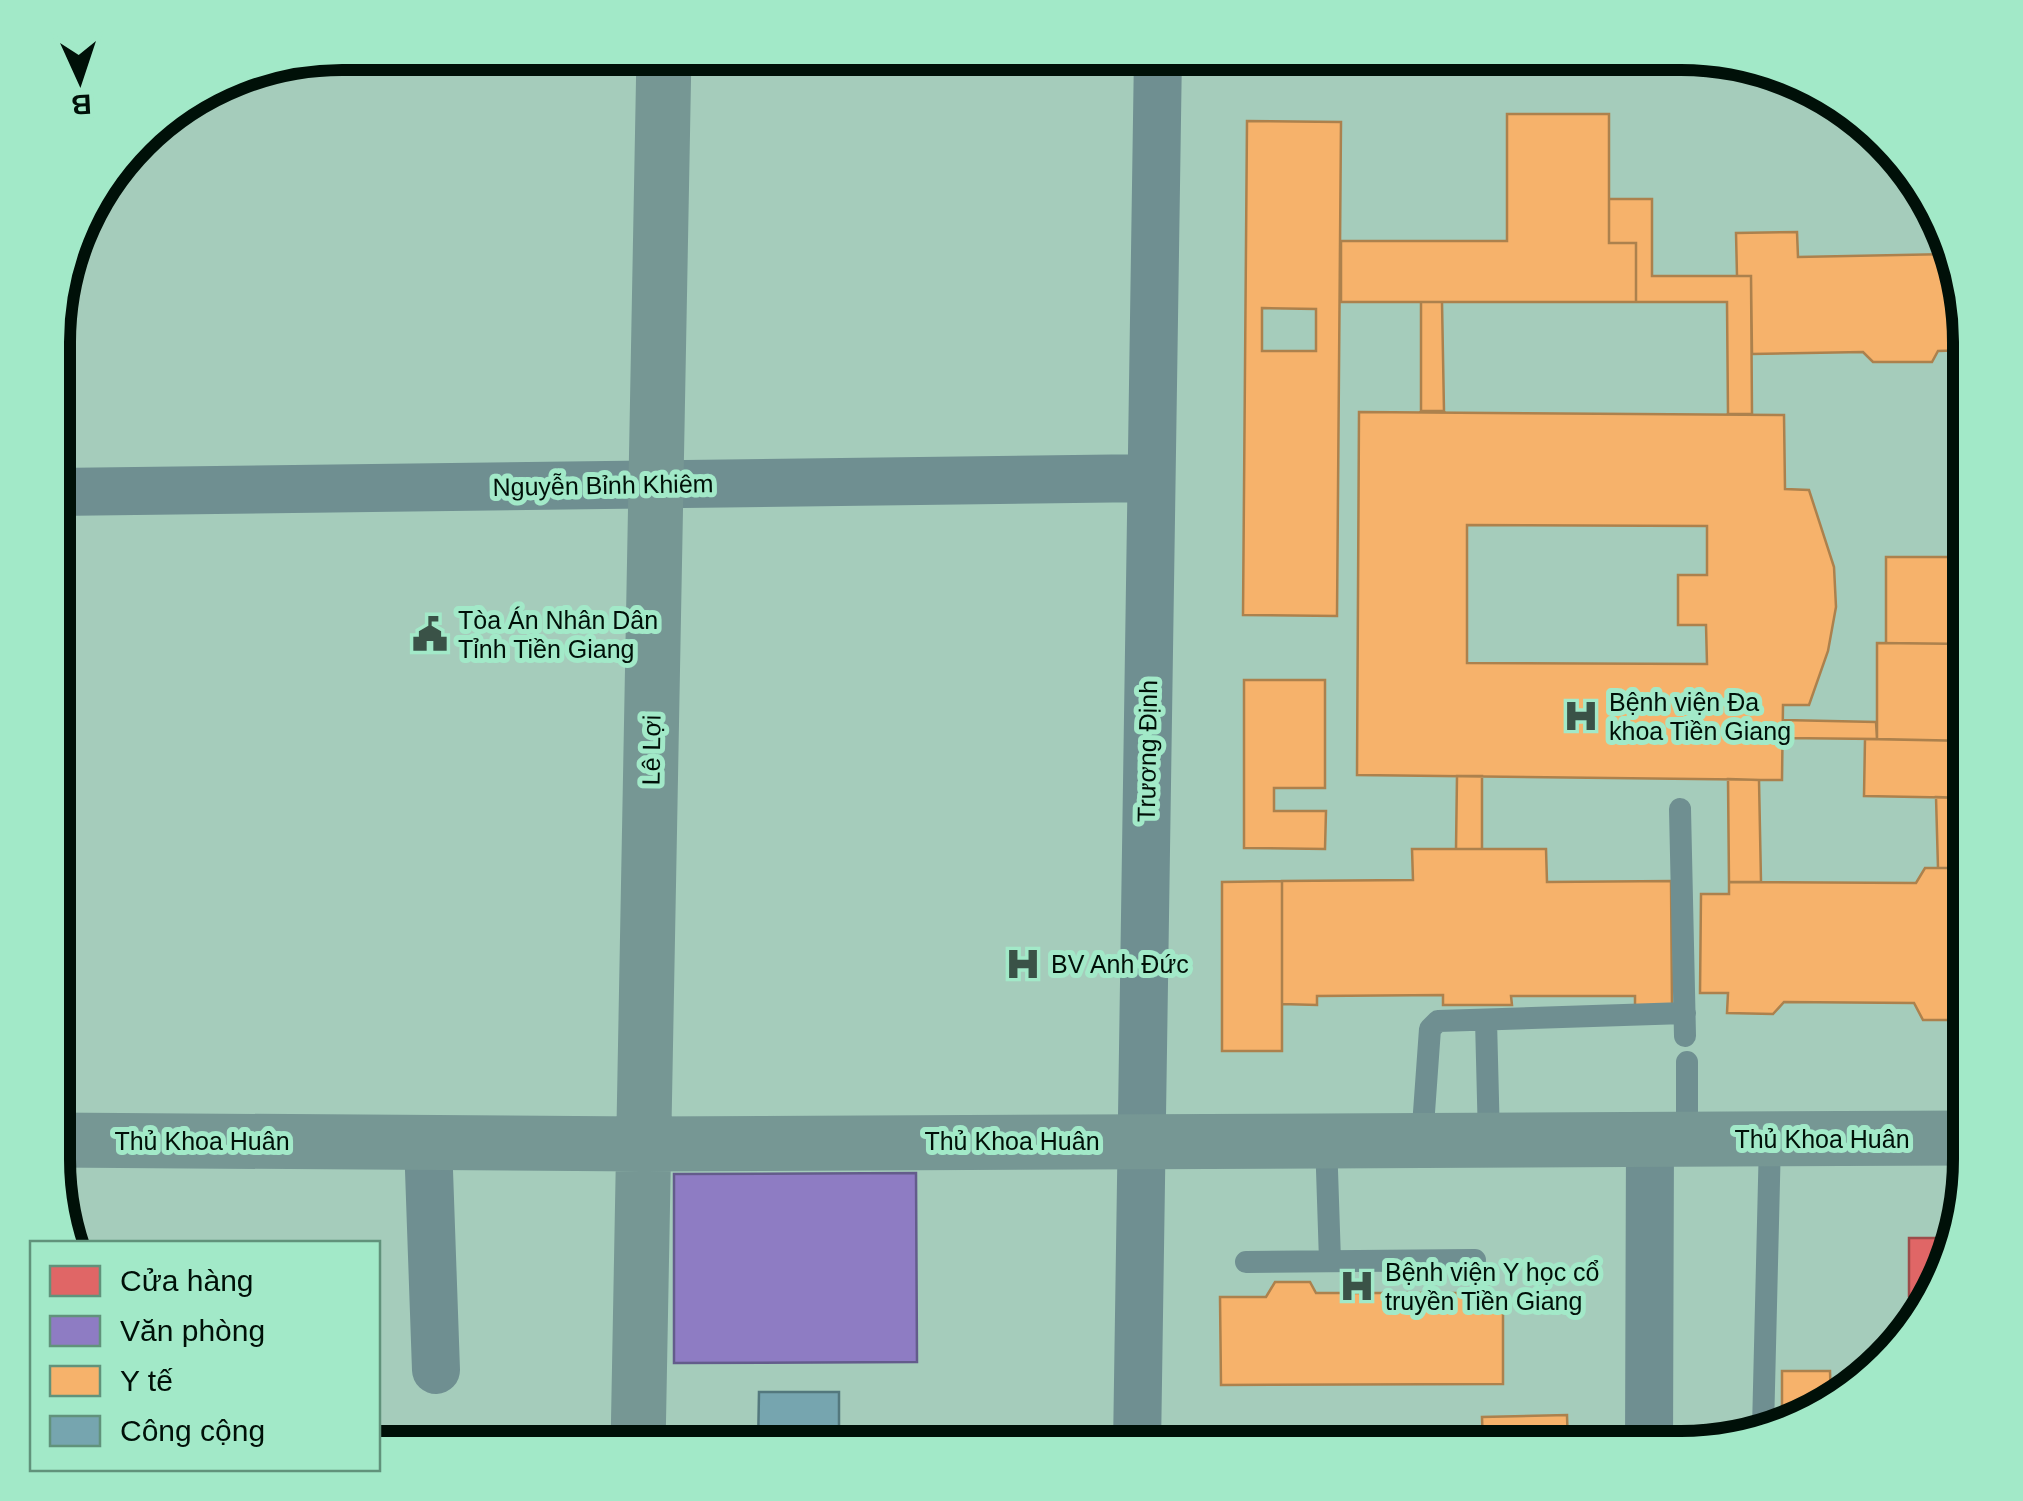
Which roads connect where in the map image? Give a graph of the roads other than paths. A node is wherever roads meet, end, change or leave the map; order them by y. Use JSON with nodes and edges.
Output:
{"nodes":[{"id":1,"x":664,"y":70,"type":"edge"},
{"id":2,"x":1158,"y":71,"type":"edge"},
{"id":3,"x":1151,"y":478,"type":"junction"},
{"id":4,"x":656,"y":484,"type":"junction"},
{"id":5,"x":70,"y":492,"type":"edge"},
{"id":6,"x":1680,"y":810,"type":"dead end"},
{"id":7,"x":1486,"y":1020,"type":"junction"},
{"id":8,"x":1686,"y":1062,"type":"dead end"},
{"id":9,"x":1952,"y":1138,"type":"edge"},
{"id":10,"x":71,"y":1140,"type":"edge"},
{"id":11,"x":1141,"y":1140,"type":"junction"},
{"id":12,"x":1326,"y":1140,"type":"junction"},
{"id":13,"x":1422,"y":1140,"type":"junction"},
{"id":14,"x":1489,"y":1140,"type":"junction"},
{"id":15,"x":1668,"y":1140,"type":"junction"},
{"id":16,"x":1770,"y":1140,"type":"junction"},
{"id":17,"x":428,"y":1142,"type":"junction"},
{"id":18,"x":643,"y":1144,"type":"junction"},
{"id":19,"x":1475,"y":1260,"type":"dead end"},
{"id":20,"x":1330,"y":1261,"type":"junction"},
{"id":21,"x":1246,"y":1262,"type":"dead end"},
{"id":22,"x":436,"y":1370,"type":"dead end"},
{"id":23,"x":1764,"y":1417,"type":"edge"},
{"id":24,"x":638,"y":1430,"type":"edge"},
{"id":25,"x":1138,"y":1431,"type":"edge"},
{"id":26,"x":1650,"y":1431,"type":"edge"}],
"edges":[{"from":1,"to":4,"type":"main road","name":"Lê Lợi"},
{"from":2,"to":3,"type":"street","name":"Trương Định"},
{"from":3,"to":4,"type":"street","name":"Nguyễn Bỉnh Khiêm"},
{"from":3,"to":11,"type":"street","name":"Trương Định"},
{"from":4,"to":5,"type":"street","name":"Nguyễn Bỉnh Khiêm"},
{"from":4,"to":18,"type":"main road","name":"Lê Lợi"},
{"from":6,"to":7,"type":"lane"},
{"from":7,"to":13,"type":"lane"},
{"from":7,"to":14,"type":"lane"},
{"from":8,"to":15,"type":"lane"},
{"from":9,"to":16,"type":"main road","name":"Thủ Khoa Huân"},
{"from":10,"to":17,"type":"main road","name":"Thủ Khoa Huân"},
{"from":11,"to":12,"type":"main road","name":"Thủ Khoa Huân"},
{"from":11,"to":18,"type":"main road","name":"Thủ Khoa Huân"},
{"from":11,"to":25,"type":"street","name":"Trương Định"},
{"from":12,"to":13,"type":"main road","name":"Thủ Khoa Huân"},
{"from":12,"to":20,"type":"lane"},
{"from":13,"to":14,"type":"main road","name":"Thủ Khoa Huân"},
{"from":14,"to":15,"type":"main road","name":"Thủ Khoa Huân"},
{"from":15,"to":16,"type":"main road","name":"Thủ Khoa Huân"},
{"from":15,"to":26,"type":"street"},
{"from":16,"to":23,"type":"lane"},
{"from":17,"to":18,"type":"main road","name":"Thủ Khoa Huân"},
{"from":17,"to":22,"type":"street"},
{"from":18,"to":24,"type":"main road","name":"Lê Lợi"},
{"from":19,"to":20,"type":"lane"},
{"from":20,"to":21,"type":"lane"}]}
